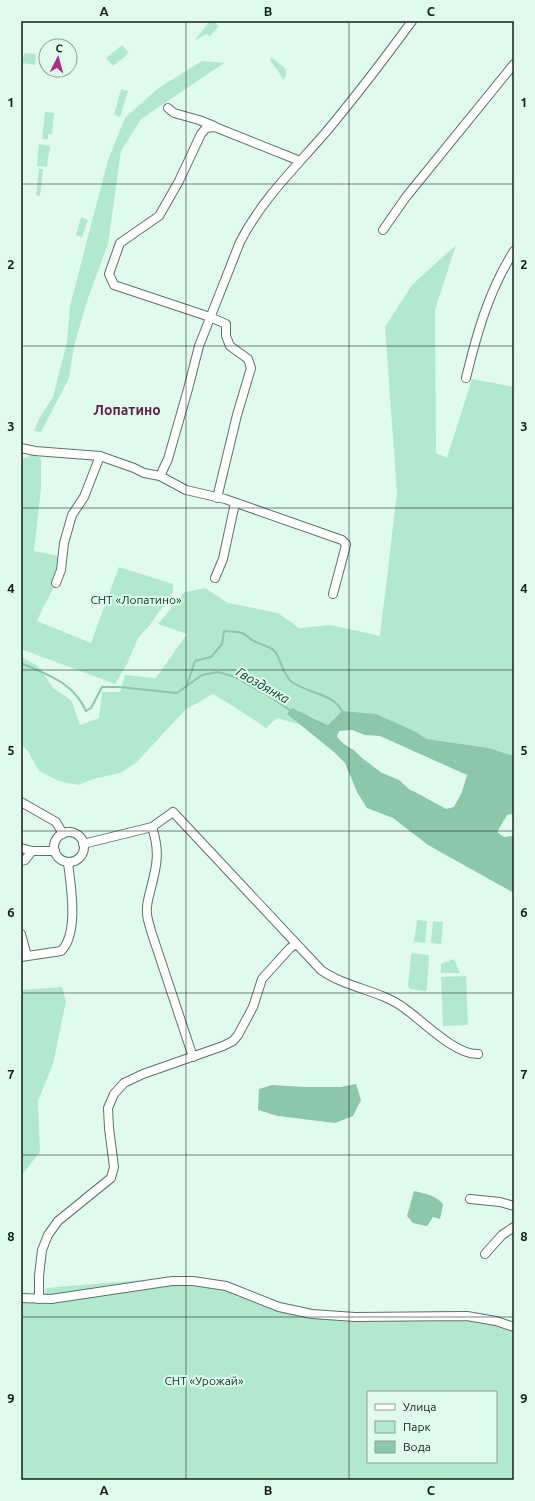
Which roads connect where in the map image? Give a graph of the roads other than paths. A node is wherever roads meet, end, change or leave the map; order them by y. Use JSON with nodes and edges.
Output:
{"nodes":[{"id":1,"x":412,"y":21,"type":"edge"},
{"id":2,"x":514,"y":64,"type":"edge"},
{"id":3,"x":168,"y":108,"type":"dead end"},
{"id":4,"x":215,"y":127,"type":"junction"},
{"id":5,"x":300,"y":161,"type":"junction"},
{"id":6,"x":383,"y":230,"type":"dead end"},
{"id":7,"x":514,"y":251,"type":"edge"},
{"id":8,"x":210,"y":317,"type":"junction"},
{"id":9,"x":466,"y":378,"type":"dead end"},
{"id":10,"x":21,"y":448,"type":"edge"},
{"id":11,"x":100,"y":456,"type":"junction"},
{"id":12,"x":160,"y":476,"type":"junction"},
{"id":13,"x":217,"y":498,"type":"junction"},
{"id":14,"x":235,"y":503,"type":"junction"},
{"id":15,"x":215,"y":578,"type":"dead end"},
{"id":16,"x":56,"y":583,"type":"dead end"},
{"id":17,"x":333,"y":594,"type":"dead end"},
{"id":18,"x":21,"y":802,"type":"edge"},
{"id":19,"x":152,"y":827,"type":"junction"},
{"id":20,"x":64,"y":834,"type":"junction"},
{"id":21,"x":83,"y":844,"type":"junction"},
{"id":22,"x":21,"y":848,"type":"edge"},
{"id":23,"x":32,"y":851,"type":"junction"},
{"id":24,"x":54,"y":851,"type":"junction"},
{"id":25,"x":21,"y":861,"type":"edge"},
{"id":26,"x":68,"y":862,"type":"junction"},
{"id":27,"x":21,"y":934,"type":"edge"},
{"id":28,"x":296,"y":944,"type":"junction"},
{"id":29,"x":24,"y":957,"type":"edge"},
{"id":30,"x":478,"y":1054,"type":"dead end"},
{"id":31,"x":193,"y":1057,"type":"junction"},
{"id":32,"x":470,"y":1199,"type":"dead end"},
{"id":33,"x":514,"y":1206,"type":"edge"},
{"id":34,"x":514,"y":1227,"type":"edge"},
{"id":35,"x":485,"y":1254,"type":"dead end"},
{"id":36,"x":21,"y":1298,"type":"edge"},
{"id":37,"x":39,"y":1299,"type":"junction"},
{"id":38,"x":514,"y":1327,"type":"edge"}],
"edges":[{"from":1,"to":5,"type":"street"},
{"from":2,"to":6,"type":"street"},
{"from":3,"to":4,"type":"street"},
{"from":4,"to":5,"type":"street"},
{"from":4,"to":8,"type":"street"},
{"from":5,"to":8,"type":"street"},
{"from":7,"to":9,"type":"street"},
{"from":8,"to":12,"type":"street"},
{"from":8,"to":13,"type":"street"},
{"from":10,"to":11,"type":"street"},
{"from":11,"to":12,"type":"street"},
{"from":11,"to":16,"type":"street"},
{"from":12,"to":13,"type":"street"},
{"from":13,"to":14,"type":"street"},
{"from":14,"to":15,"type":"street"},
{"from":14,"to":17,"type":"street"},
{"from":18,"to":20,"type":"street"},
{"from":19,"to":21,"type":"street"},
{"from":19,"to":28,"type":"street"},
{"from":19,"to":31,"type":"street"},
{"from":20,"to":21,"type":"street"},
{"from":20,"to":24,"type":"street"},
{"from":21,"to":26,"type":"street"},
{"from":22,"to":23,"type":"street"},
{"from":23,"to":24,"type":"street"},
{"from":23,"to":25,"type":"street"},
{"from":24,"to":26,"type":"street"},
{"from":26,"to":29,"type":"street"},
{"from":27,"to":29,"type":"street"},
{"from":28,"to":30,"type":"street"},
{"from":28,"to":31,"type":"street"},
{"from":31,"to":37,"type":"street"},
{"from":32,"to":33,"type":"street"},
{"from":34,"to":35,"type":"street"},
{"from":36,"to":37,"type":"street"},
{"from":37,"to":38,"type":"street"}]}
